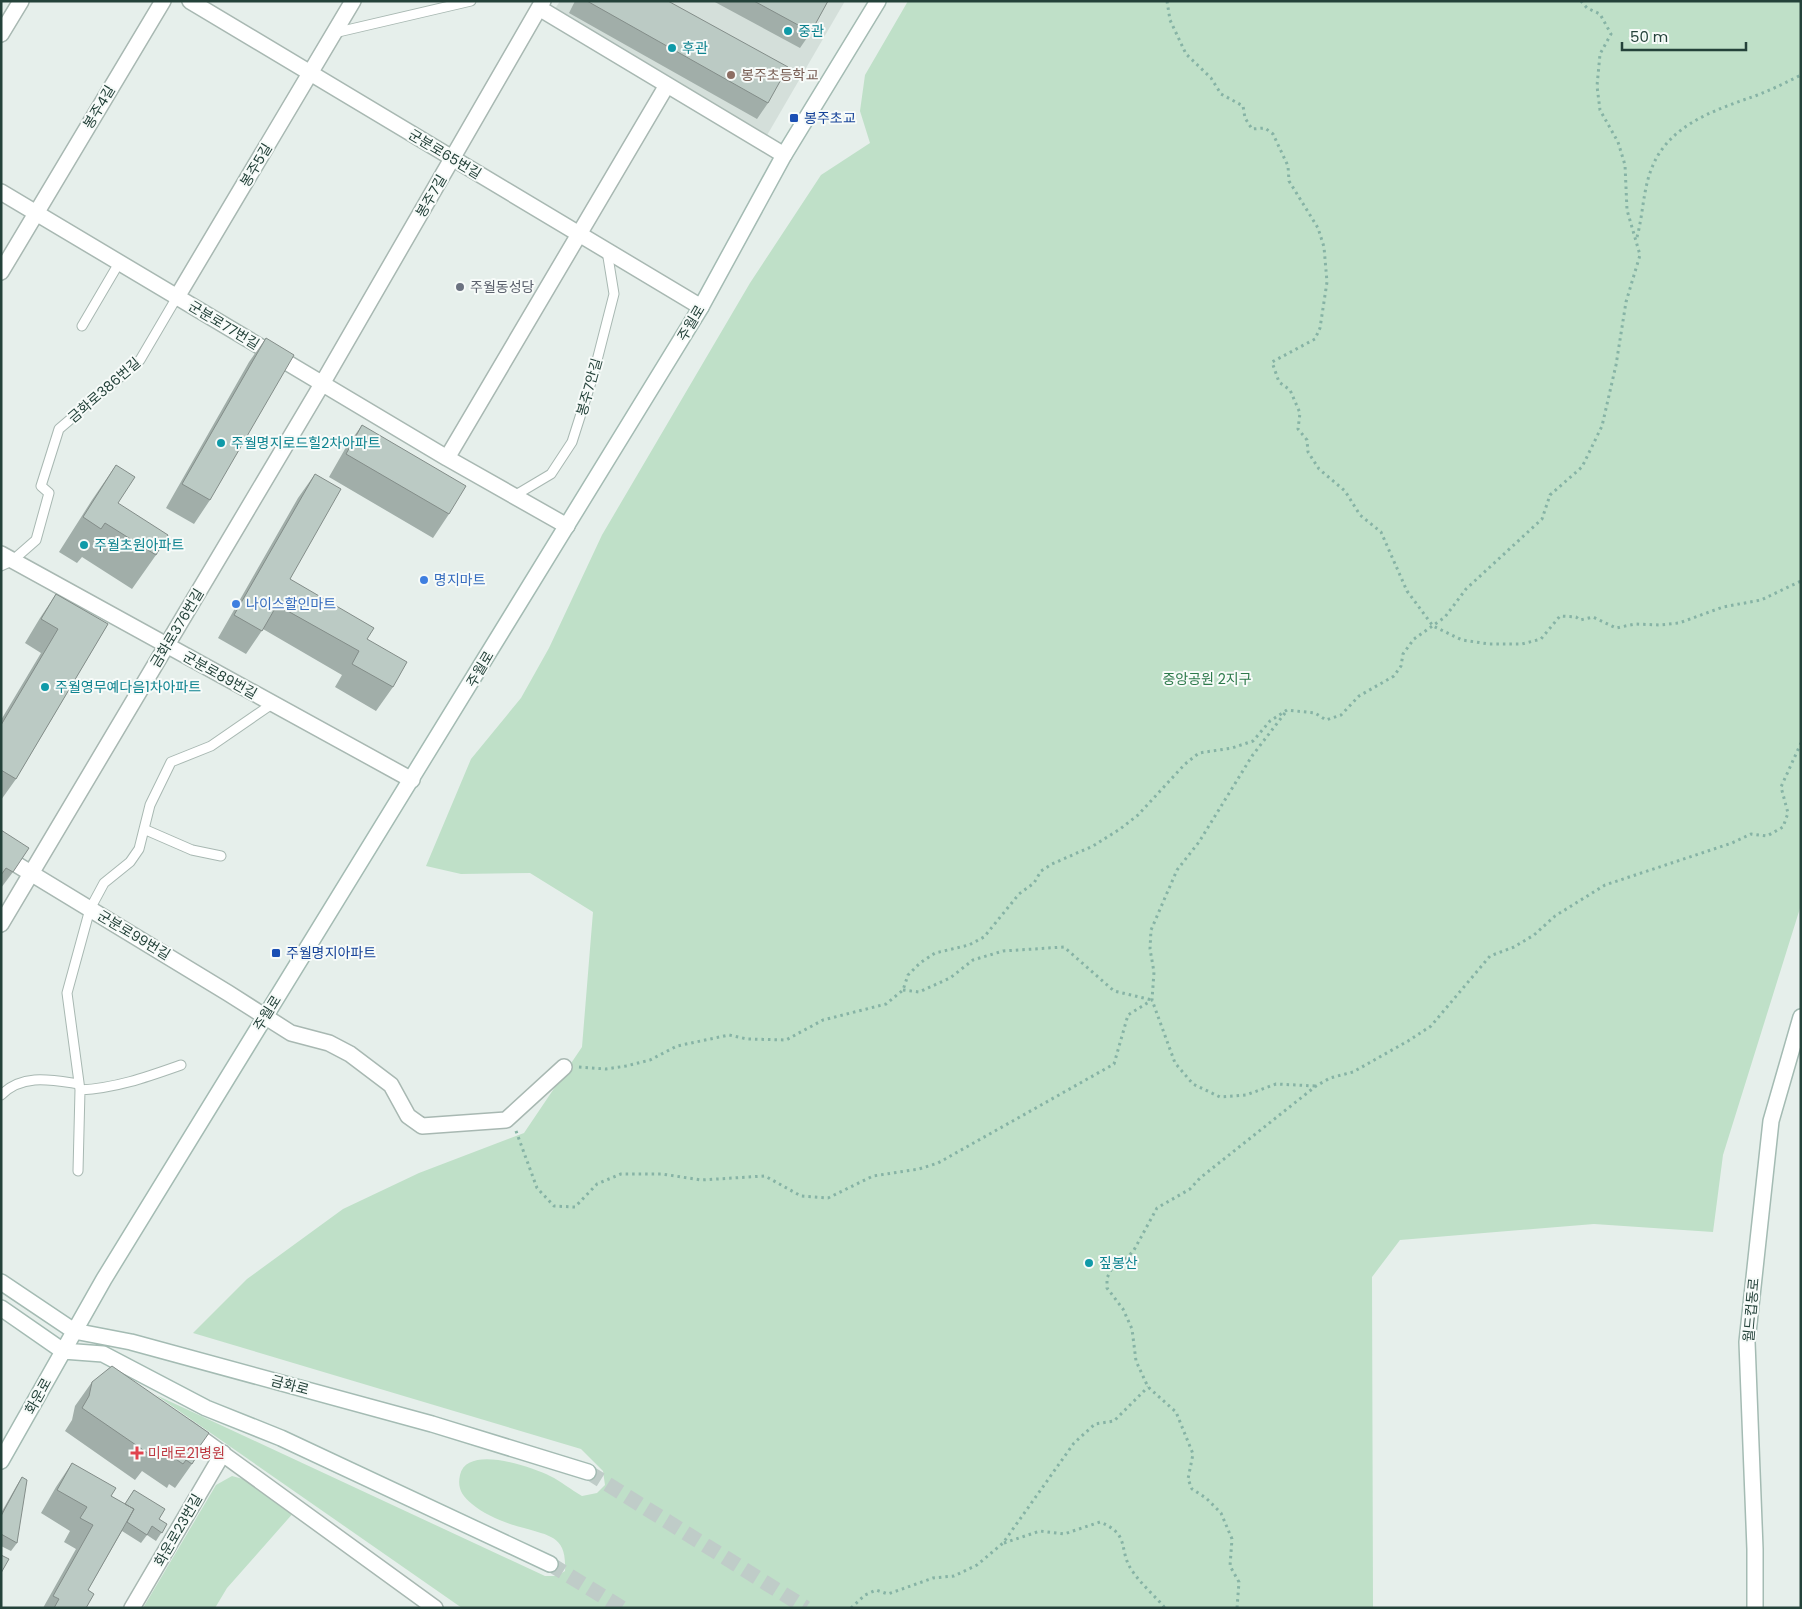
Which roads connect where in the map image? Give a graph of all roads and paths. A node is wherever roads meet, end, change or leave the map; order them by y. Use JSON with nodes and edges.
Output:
{"nodes":[{"id":1,"x":21,"y":1,"type":"edge"},
{"id":2,"x":163,"y":1,"type":"edge"},
{"id":3,"x":190,"y":1,"type":"edge"},
{"id":4,"x":353,"y":1,"type":"edge"},
{"id":5,"x":471,"y":1,"type":"edge"},
{"id":6,"x":878,"y":1,"type":"edge"},
{"id":7,"x":1167,"y":1,"type":"edge"},
{"id":8,"x":1580,"y":1,"type":"edge"},
{"id":9,"x":541,"y":4,"type":"edge"},
{"id":10,"x":334,"y":33,"type":"junction"},
{"id":11,"x":1,"y":34,"type":"edge"},
{"id":12,"x":310,"y":73,"type":"junction"},
{"id":13,"x":1801,"y":74,"type":"edge"},
{"id":14,"x":667,"y":84,"type":"junction"},
{"id":15,"x":784,"y":155,"type":"junction"},
{"id":16,"x":452,"y":159,"type":"junction"},
{"id":17,"x":1,"y":192,"type":"edge"},
{"id":18,"x":36,"y":213,"type":"junction"},
{"id":19,"x":578,"y":234,"type":"junction"},
{"id":20,"x":1636,"y":238,"type":"junction"},
{"id":21,"x":607,"y":251,"type":"junction"},
{"id":22,"x":119,"y":263,"type":"junction"},
{"id":23,"x":1,"y":272,"type":"edge"},
{"id":24,"x":177,"y":297,"type":"junction"},
{"id":25,"x":701,"y":307,"type":"junction"},
{"id":26,"x":82,"y":326,"type":"dead end"},
{"id":27,"x":322,"y":384,"type":"junction"},
{"id":28,"x":446,"y":458,"type":"junction"},
{"id":29,"x":514,"y":496,"type":"junction"},
{"id":30,"x":567,"y":526,"type":"junction"},
{"id":31,"x":5,"y":560,"type":"edge"},
{"id":32,"x":1801,"y":581,"type":"edge"},
{"id":33,"x":1433,"y":626,"type":"junction"},
{"id":34,"x":167,"y":646,"type":"junction"},
{"id":35,"x":272,"y":704,"type":"junction"},
{"id":36,"x":1287,"y":710,"type":"junction"},
{"id":37,"x":1801,"y":743,"type":"edge"},
{"id":38,"x":412,"y":780,"type":"junction"},
{"id":39,"x":146,"y":830,"type":"junction"},
{"id":40,"x":1,"y":855,"type":"edge"},
{"id":41,"x":221,"y":856,"type":"dead end"},
{"id":42,"x":31,"y":874,"type":"junction"},
{"id":43,"x":90,"y":909,"type":"junction"},
{"id":44,"x":1,"y":924,"type":"edge"},
{"id":45,"x":903,"y":990,"type":"junction"},
{"id":46,"x":1152,"y":1000,"type":"junction"},
{"id":47,"x":1801,"y":1017,"type":"edge"},
{"id":48,"x":265,"y":1018,"type":"junction"},
{"id":49,"x":181,"y":1065,"type":"dead end"},
{"id":50,"x":564,"y":1068,"type":"joint"},
{"id":51,"x":1316,"y":1086,"type":"junction"},
{"id":52,"x":80,"y":1087,"type":"junction"},
{"id":53,"x":1,"y":1095,"type":"edge"},
{"id":54,"x":506,"y":1120,"type":"junction"},
{"id":55,"x":78,"y":1171,"type":"dead end"},
{"id":56,"x":1,"y":1282,"type":"edge"},
{"id":57,"x":1,"y":1308,"type":"edge"},
{"id":58,"x":74,"y":1331,"type":"junction"},
{"id":59,"x":63,"y":1351,"type":"junction"},
{"id":60,"x":103,"y":1354,"type":"junction"},
{"id":61,"x":112,"y":1375,"type":"edge"},
{"id":62,"x":1148,"y":1387,"type":"junction"},
{"id":63,"x":177,"y":1421,"type":"edge"},
{"id":64,"x":223,"y":1453,"type":"junction"},
{"id":65,"x":1,"y":1461,"type":"edge"},
{"id":66,"x":588,"y":1472,"type":"tunnel mouth"},
{"id":67,"x":1003,"y":1544,"type":"junction"},
{"id":68,"x":550,"y":1564,"type":"tunnel mouth"},
{"id":69,"x":132,"y":1608,"type":"edge"},
{"id":70,"x":435,"y":1608,"type":"edge"},
{"id":71,"x":852,"y":1608,"type":"edge"},
{"id":72,"x":1166,"y":1608,"type":"edge"},
{"id":73,"x":1237,"y":1608,"type":"edge"},
{"id":74,"x":1755,"y":1608,"type":"edge"}],
"edges":[{"from":1,"to":11,"type":"street"},
{"from":2,"to":18,"type":"street","name":"봉주4길"},
{"from":3,"to":12,"type":"street","name":"군분로65번길"},
{"from":4,"to":10,"type":"street","name":"봉주5길"},
{"from":5,"to":10,"type":"lane"},
{"from":6,"to":15,"type":"street","name":"주월로"},
{"from":7,"to":33,"type":"path"},
{"from":8,"to":20,"type":"path"},
{"from":9,"to":14,"type":"street","name":"봉주7길"},
{"from":9,"to":16,"type":"street","name":"봉주7길"},
{"from":10,"to":12,"type":"street","name":"봉주5길"},
{"from":12,"to":16,"type":"street","name":"군분로65번길"},
{"from":12,"to":24,"type":"street","name":"봉주5길"},
{"from":13,"to":20,"type":"path"},
{"from":14,"to":15,"type":"street","name":"봉주7길"},
{"from":14,"to":19,"type":"street"},
{"from":15,"to":25,"type":"street","name":"주월로"},
{"from":16,"to":19,"type":"street","name":"군분로65번길"},
{"from":16,"to":27,"type":"street","name":"봉주7길"},
{"from":17,"to":18,"type":"street","name":"군분로77번길"},
{"from":18,"to":22,"type":"street","name":"군분로77번길"},
{"from":18,"to":23,"type":"street","name":"봉주4길"},
{"from":19,"to":21,"type":"street","name":"군분로65번길"},
{"from":19,"to":28,"type":"street"},
{"from":20,"to":33,"type":"path"},
{"from":21,"to":25,"type":"street","name":"군분로65번길"},
{"from":21,"to":29,"type":"lane","name":"봉주7안길"},
{"from":22,"to":24,"type":"street","name":"군분로77번길"},
{"from":22,"to":26,"type":"lane"},
{"from":24,"to":27,"type":"street","name":"군분로77번길"},
{"from":24,"to":31,"type":"lane","name":"금화로386번길"},
{"from":25,"to":30,"type":"street","name":"주월로"},
{"from":27,"to":28,"type":"street","name":"군분로77번길"},
{"from":27,"to":34,"type":"street","name":"금화로376번길"},
{"from":28,"to":29,"type":"street","name":"군분로77번길"},
{"from":29,"to":30,"type":"street","name":"군분로77번길"},
{"from":30,"to":38,"type":"street","name":"주월로"},
{"from":31,"to":34,"type":"street","name":"군분로89번길"},
{"from":32,"to":33,"type":"path"},
{"from":33,"to":36,"type":"path"},
{"from":34,"to":35,"type":"street","name":"군분로89번길"},
{"from":34,"to":42,"type":"street","name":"금화로376번길"},
{"from":35,"to":38,"type":"street","name":"군분로89번길"},
{"from":35,"to":39,"type":"lane"},
{"from":36,"to":45,"type":"path"},
{"from":36,"to":46,"type":"path"},
{"from":37,"to":51,"type":"path"},
{"from":38,"to":48,"type":"street","name":"주월로"},
{"from":39,"to":41,"type":"lane"},
{"from":39,"to":43,"type":"lane"},
{"from":40,"to":42,"type":"street","name":"군분로99번길"},
{"from":42,"to":43,"type":"street","name":"군분로99번길"},
{"from":42,"to":44,"type":"street","name":"금화로376번길"},
{"from":43,"to":48,"type":"street","name":"군분로99번길"},
{"from":43,"to":52,"type":"lane"},
{"from":45,"to":46,"type":"path"},
{"from":45,"to":50,"type":"path"},
{"from":46,"to":51,"type":"path"},
{"from":46,"to":54,"type":"path"},
{"from":47,"to":74,"type":"street","name":"월드컵동로"},
{"from":48,"to":54,"type":"street","name":"군분로99번길"},
{"from":48,"to":58,"type":"street","name":"주월로"},
{"from":49,"to":52,"type":"lane"},
{"from":50,"to":54,"type":"street"},
{"from":51,"to":62,"type":"path"},
{"from":52,"to":53,"type":"lane"},
{"from":52,"to":55,"type":"lane"},
{"from":56,"to":58,"type":"street","name":"금화로"},
{"from":57,"to":59,"type":"street"},
{"from":58,"to":59,"type":"street","name":"화운로"},
{"from":58,"to":66,"type":"street","name":"금화로"},
{"from":59,"to":60,"type":"street"},
{"from":59,"to":65,"type":"street","name":"화운로"},
{"from":60,"to":61,"type":"street"},
{"from":60,"to":68,"type":"street"},
{"from":62,"to":67,"type":"path"},
{"from":62,"to":73,"type":"path"},
{"from":63,"to":64,"type":"street"},
{"from":64,"to":69,"type":"street","name":"화운로23번길"},
{"from":64,"to":70,"type":"street"},
{"from":67,"to":71,"type":"path"},
{"from":67,"to":72,"type":"path"}]}
